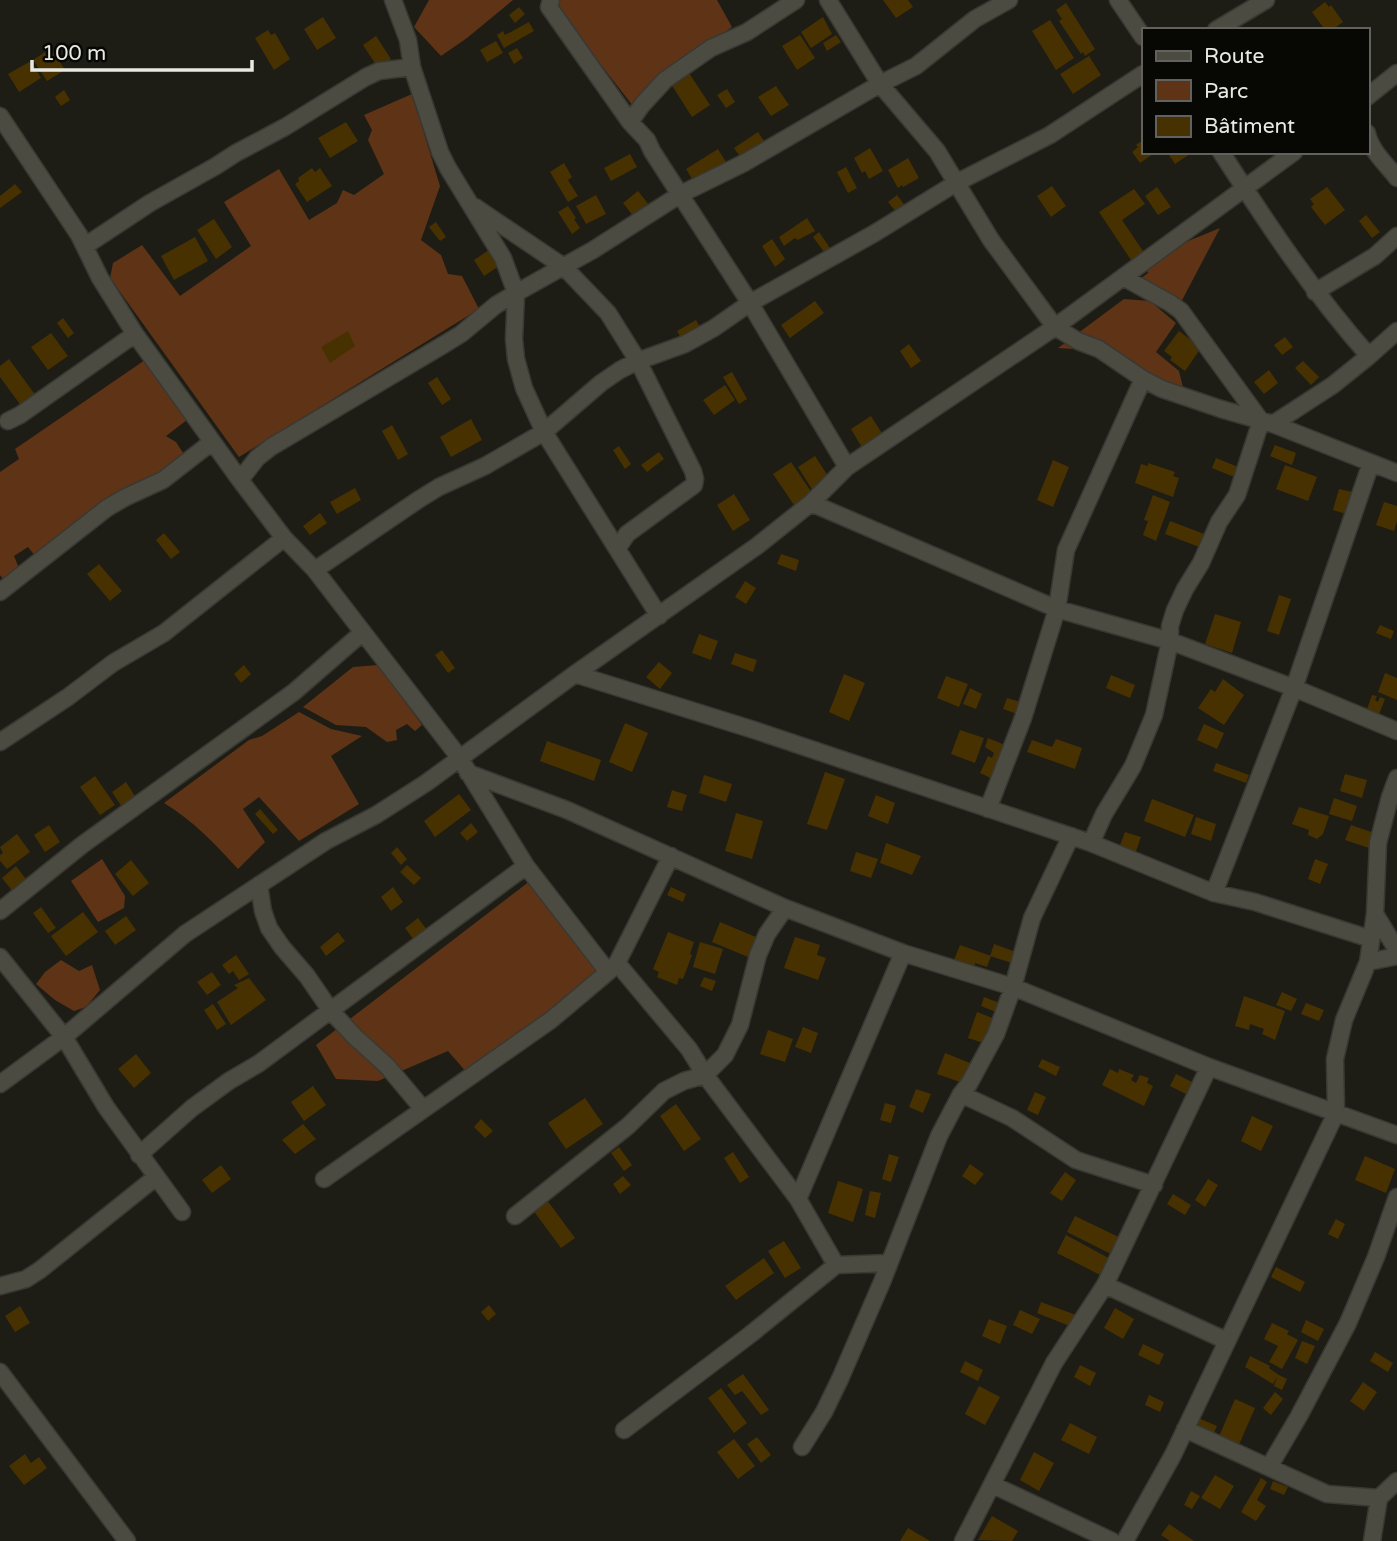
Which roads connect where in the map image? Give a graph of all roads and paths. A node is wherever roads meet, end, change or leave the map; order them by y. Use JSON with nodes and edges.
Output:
{"nodes":[{"id":1,"x":393,"y":0,"type":"edge"},
{"id":2,"x":551,"y":0,"type":"edge"},
{"id":3,"x":796,"y":0,"type":"edge"},
{"id":4,"x":828,"y":0,"type":"edge"},
{"id":5,"x":1009,"y":0,"type":"edge"},
{"id":6,"x":1118,"y":0,"type":"edge"},
{"id":7,"x":1266,"y":0,"type":"edge"},
{"id":8,"x":1219,"y":28,"type":"edge"},
{"id":9,"x":1142,"y":36,"type":"edge"},
{"id":10,"x":412,"y":66,"type":"junction"},
{"id":11,"x":1397,"y":73,"type":"edge"},
{"id":12,"x":1142,"y":75,"type":"edge"},
{"id":13,"x":880,"y":84,"type":"junction"},
{"id":14,"x":1369,"y":100,"type":"edge"},
{"id":15,"x":0,"y":116,"type":"edge"},
{"id":16,"x":630,"y":122,"type":"junction"},
{"id":17,"x":1369,"y":140,"type":"edge"},
{"id":18,"x":1222,"y":154,"type":"edge"},
{"id":19,"x":1291,"y":154,"type":"edge"},
{"id":20,"x":1397,"y":178,"type":"edge"},
{"id":21,"x":956,"y":183,"type":"junction"},
{"id":22,"x":1244,"y":188,"type":"junction"},
{"id":23,"x":681,"y":194,"type":"junction"},
{"id":24,"x":470,"y":204,"type":"junction"},
{"id":25,"x":1397,"y":236,"type":"edge"},
{"id":26,"x":85,"y":246,"type":"junction"},
{"id":27,"x":564,"y":267,"type":"junction"},
{"id":28,"x":1123,"y":277,"type":"junction"},
{"id":29,"x":516,"y":292,"type":"junction"},
{"id":30,"x":1315,"y":292,"type":"junction"},
{"id":31,"x":750,"y":303,"type":"junction"},
{"id":32,"x":1055,"y":327,"type":"junction"},
{"id":33,"x":1397,"y":331,"type":"edge"},
{"id":34,"x":135,"y":334,"type":"junction"},
{"id":35,"x":1369,"y":356,"type":"junction"},
{"id":36,"x":638,"y":361,"type":"junction"},
{"id":37,"x":1143,"y":379,"type":"junction"},
{"id":38,"x":8,"y":421,"type":"dead end"},
{"id":39,"x":1267,"y":423,"type":"junction"},
{"id":40,"x":544,"y":432,"type":"junction"},
{"id":41,"x":212,"y":442,"type":"junction"},
{"id":42,"x":1371,"y":463,"type":"junction"},
{"id":43,"x":847,"y":467,"type":"junction"},
{"id":44,"x":1397,"y":473,"type":"edge"},
{"id":45,"x":240,"y":480,"type":"junction"},
{"id":46,"x":811,"y":503,"type":"junction"},
{"id":47,"x":284,"y":538,"type":"junction"},
{"id":48,"x":617,"y":549,"type":"junction"},
{"id":49,"x":315,"y":570,"type":"junction"},
{"id":50,"x":0,"y":592,"type":"edge"},
{"id":51,"x":1057,"y":609,"type":"junction"},
{"id":52,"x":659,"y":616,"type":"junction"},
{"id":53,"x":362,"y":633,"type":"junction"},
{"id":54,"x":1170,"y":641,"type":"junction"},
{"id":55,"x":575,"y":674,"type":"junction"},
{"id":56,"x":1294,"y":688,"type":"junction"},
{"id":57,"x":1397,"y":731,"type":"edge"},
{"id":58,"x":0,"y":742,"type":"edge"},
{"id":59,"x":459,"y":757,"type":"junction"},
{"id":60,"x":468,"y":773,"type":"junction"},
{"id":61,"x":1397,"y":778,"type":"edge"},
{"id":62,"x":988,"y":809,"type":"junction"},
{"id":63,"x":1071,"y":836,"type":"junction"},
{"id":64,"x":1091,"y":843,"type":"junction"},
{"id":65,"x":671,"y":856,"type":"junction"},
{"id":66,"x":526,"y":866,"type":"junction"},
{"id":67,"x":260,"y":885,"type":"junction"},
{"id":68,"x":1214,"y":893,"type":"junction"},
{"id":69,"x":785,"y":908,"type":"junction"},
{"id":70,"x":0,"y":911,"type":"edge"},
{"id":71,"x":1375,"y":914,"type":"junction"},
{"id":72,"x":1371,"y":939,"type":"junction"},
{"id":73,"x":1397,"y":950,"type":"edge"},
{"id":74,"x":903,"y":953,"type":"junction"},
{"id":75,"x":1397,"y":956,"type":"edge"},
{"id":76,"x":0,"y":957,"type":"edge"},
{"id":77,"x":1368,"y":962,"type":"junction"},
{"id":78,"x":613,"y":967,"type":"junction"},
{"id":79,"x":1013,"y":987,"type":"junction"},
{"id":80,"x":331,"y":1011,"type":"junction"},
{"id":81,"x":64,"y":1037,"type":"junction"},
{"id":82,"x":1209,"y":1067,"type":"junction"},
{"id":83,"x":705,"y":1075,"type":"junction"},
{"id":84,"x":0,"y":1084,"type":"edge"},
{"id":85,"x":961,"y":1094,"type":"junction"},
{"id":86,"x":424,"y":1109,"type":"junction"},
{"id":87,"x":1336,"y":1113,"type":"junction"},
{"id":88,"x":1397,"y":1135,"type":"edge"},
{"id":89,"x":139,"y":1155,"type":"junction"},
{"id":90,"x":156,"y":1177,"type":"junction"},
{"id":91,"x":324,"y":1179,"type":"dead end"},
{"id":92,"x":1154,"y":1185,"type":"junction"},
{"id":93,"x":1397,"y":1197,"type":"edge"},
{"id":94,"x":798,"y":1199,"type":"junction"},
{"id":95,"x":182,"y":1212,"type":"dead end"},
{"id":96,"x":516,"y":1216,"type":"dead end"},
{"id":97,"x":889,"y":1263,"type":"junction"},
{"id":98,"x":836,"y":1265,"type":"junction"},
{"id":99,"x":1105,"y":1285,"type":"junction"},
{"id":100,"x":0,"y":1286,"type":"edge"},
{"id":101,"x":1227,"y":1341,"type":"junction"},
{"id":102,"x":0,"y":1372,"type":"edge"},
{"id":103,"x":1185,"y":1429,"type":"junction"},
{"id":104,"x":624,"y":1430,"type":"dead end"},
{"id":105,"x":802,"y":1447,"type":"dead end"},
{"id":106,"x":1269,"y":1467,"type":"junction"},
{"id":107,"x":1397,"y":1481,"type":"edge"},
{"id":108,"x":993,"y":1485,"type":"junction"},
{"id":109,"x":1379,"y":1498,"type":"junction"},
{"id":110,"x":127,"y":1541,"type":"edge"},
{"id":111,"x":962,"y":1541,"type":"edge"},
{"id":112,"x":1112,"y":1541,"type":"edge"},
{"id":113,"x":1125,"y":1541,"type":"edge"},
{"id":114,"x":1372,"y":1541,"type":"edge"}],
"edges":[{"from":1,"to":10,"type":"street"},
{"from":2,"to":16,"type":"street"},
{"from":3,"to":16,"type":"street"},
{"from":4,"to":13,"type":"street"},
{"from":5,"to":13,"type":"street"},
{"from":6,"to":9,"type":"street"},
{"from":7,"to":8,"type":"street"},
{"from":10,"to":24,"type":"street"},
{"from":10,"to":26,"type":"street"},
{"from":11,"to":14,"type":"street"},
{"from":12,"to":21,"type":"street"},
{"from":13,"to":21,"type":"street"},
{"from":13,"to":23,"type":"street"},
{"from":15,"to":26,"type":"street"},
{"from":16,"to":23,"type":"street"},
{"from":17,"to":20,"type":"street"},
{"from":18,"to":22,"type":"street"},
{"from":19,"to":22,"type":"street"},
{"from":21,"to":31,"type":"street"},
{"from":21,"to":32,"type":"street"},
{"from":22,"to":28,"type":"street"},
{"from":22,"to":30,"type":"street"},
{"from":23,"to":27,"type":"street"},
{"from":23,"to":31,"type":"street"},
{"from":24,"to":27,"type":"street"},
{"from":24,"to":29,"type":"street"},
{"from":25,"to":30,"type":"street"},
{"from":26,"to":34,"type":"street"},
{"from":27,"to":29,"type":"street"},
{"from":27,"to":36,"type":"street"},
{"from":28,"to":32,"type":"street"},
{"from":28,"to":39,"type":"street"},
{"from":29,"to":40,"type":"street"},
{"from":29,"to":45,"type":"street"},
{"from":30,"to":35,"type":"street"},
{"from":31,"to":36,"type":"street"},
{"from":31,"to":43,"type":"street"},
{"from":32,"to":37,"type":"street"},
{"from":32,"to":43,"type":"street"},
{"from":33,"to":35,"type":"street"},
{"from":34,"to":38,"type":"street"},
{"from":34,"to":41,"type":"street"},
{"from":35,"to":39,"type":"street"},
{"from":36,"to":40,"type":"street"},
{"from":36,"to":48,"type":"street"},
{"from":37,"to":39,"type":"street"},
{"from":37,"to":51,"type":"street"},
{"from":39,"to":42,"type":"street"},
{"from":39,"to":54,"type":"street"},
{"from":40,"to":48,"type":"street"},
{"from":40,"to":49,"type":"street"},
{"from":41,"to":45,"type":"street"},
{"from":41,"to":50,"type":"street"},
{"from":42,"to":44,"type":"street"},
{"from":42,"to":56,"type":"street"},
{"from":43,"to":46,"type":"street"},
{"from":45,"to":47,"type":"street"},
{"from":46,"to":51,"type":"street"},
{"from":46,"to":52,"type":"street"},
{"from":47,"to":49,"type":"street"},
{"from":47,"to":58,"type":"street"},
{"from":48,"to":52,"type":"street"},
{"from":49,"to":53,"type":"street"},
{"from":51,"to":54,"type":"street"},
{"from":51,"to":62,"type":"street"},
{"from":52,"to":55,"type":"street"},
{"from":53,"to":59,"type":"street"},
{"from":53,"to":70,"type":"street"},
{"from":54,"to":56,"type":"street"},
{"from":54,"to":64,"type":"street"},
{"from":55,"to":59,"type":"street"},
{"from":55,"to":62,"type":"street"},
{"from":56,"to":57,"type":"street"},
{"from":56,"to":68,"type":"street"},
{"from":59,"to":60,"type":"street"},
{"from":59,"to":67,"type":"street"},
{"from":60,"to":65,"type":"street"},
{"from":60,"to":66,"type":"street"},
{"from":61,"to":71,"type":"street"},
{"from":62,"to":63,"type":"street"},
{"from":63,"to":64,"type":"street"},
{"from":63,"to":79,"type":"street"},
{"from":64,"to":68,"type":"street"},
{"from":65,"to":69,"type":"street"},
{"from":65,"to":78,"type":"street"},
{"from":66,"to":78,"type":"street"},
{"from":66,"to":80,"type":"street"},
{"from":67,"to":80,"type":"street"},
{"from":67,"to":81,"type":"street"},
{"from":68,"to":72,"type":"street"},
{"from":69,"to":74,"type":"street"},
{"from":69,"to":83,"type":"street"},
{"from":71,"to":72,"type":"street"},
{"from":71,"to":73,"type":"street"},
{"from":72,"to":77,"type":"street"},
{"from":74,"to":79,"type":"street"},
{"from":74,"to":94,"type":"street"},
{"from":75,"to":77,"type":"street"},
{"from":76,"to":81,"type":"street"},
{"from":77,"to":87,"type":"street"},
{"from":78,"to":83,"type":"street"},
{"from":78,"to":86,"type":"street"},
{"from":79,"to":82,"type":"street"},
{"from":79,"to":85,"type":"street"},
{"from":80,"to":86,"type":"street"},
{"from":80,"to":89,"type":"street"},
{"from":81,"to":84,"type":"street"},
{"from":81,"to":89,"type":"street"},
{"from":82,"to":87,"type":"street"},
{"from":82,"to":92,"type":"street"},
{"from":83,"to":94,"type":"street"},
{"from":83,"to":96,"type":"street"},
{"from":85,"to":92,"type":"street"},
{"from":85,"to":97,"type":"street"},
{"from":86,"to":91,"type":"street"},
{"from":87,"to":88,"type":"street"},
{"from":87,"to":101,"type":"street"},
{"from":89,"to":90,"type":"street"},
{"from":90,"to":95,"type":"street"},
{"from":90,"to":100,"type":"street"},
{"from":92,"to":99,"type":"street"},
{"from":93,"to":106,"type":"street"},
{"from":94,"to":98,"type":"street"},
{"from":97,"to":98,"type":"street"},
{"from":97,"to":105,"type":"street"},
{"from":98,"to":104,"type":"street"},
{"from":99,"to":101,"type":"street"},
{"from":99,"to":108,"type":"street"},
{"from":101,"to":103,"type":"street"},
{"from":102,"to":110,"type":"street"},
{"from":103,"to":106,"type":"street"},
{"from":103,"to":113,"type":"street"},
{"from":106,"to":109,"type":"street"},
{"from":107,"to":109,"type":"street"},
{"from":108,"to":111,"type":"street"},
{"from":108,"to":112,"type":"street"},
{"from":109,"to":114,"type":"street"}]}
